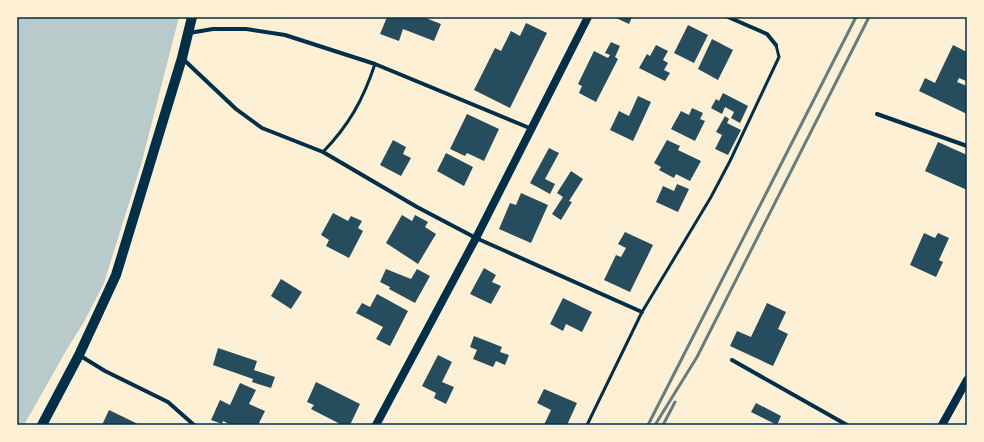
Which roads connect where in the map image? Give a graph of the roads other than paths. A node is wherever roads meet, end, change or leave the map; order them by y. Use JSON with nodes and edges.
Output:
{"nodes":[{"id":1,"x":192,"y":17,"type":"edge"},
{"id":2,"x":588,"y":17,"type":"edge"},
{"id":3,"x":728,"y":17,"type":"edge"},
{"id":4,"x":189,"y":33,"type":"junction"},
{"id":5,"x":776,"y":45,"type":"joint"},
{"id":6,"x":182,"y":58,"type":"junction"},
{"id":7,"x":375,"y":64,"type":"junction"},
{"id":8,"x":877,"y":114,"type":"dead end"},
{"id":9,"x":532,"y":129,"type":"junction"},
{"id":10,"x":967,"y":146,"type":"edge"},
{"id":11,"x":323,"y":152,"type":"junction"},
{"id":12,"x":476,"y":238,"type":"junction"},
{"id":13,"x":642,"y":312,"type":"junction"},
{"id":14,"x":79,"y":355,"type":"junction"},
{"id":15,"x":732,"y":360,"type":"dead end"},
{"id":16,"x":967,"y":380,"type":"edge"},
{"id":17,"x":42,"y":425,"type":"edge"},
{"id":18,"x":194,"y":425,"type":"edge"},
{"id":19,"x":376,"y":425,"type":"edge"},
{"id":20,"x":587,"y":425,"type":"edge"},
{"id":21,"x":847,"y":425,"type":"edge"},
{"id":22,"x":942,"y":425,"type":"edge"}],
"edges":[{"from":1,"to":4,"type":"main road"},
{"from":2,"to":9,"type":"main road"},
{"from":3,"to":5,"type":"street"},
{"from":4,"to":6,"type":"main road"},
{"from":4,"to":7,"type":"street"},
{"from":5,"to":13,"type":"lane"},
{"from":6,"to":11,"type":"street"},
{"from":6,"to":14,"type":"main road"},
{"from":7,"to":9,"type":"street"},
{"from":7,"to":11,"type":"lane"},
{"from":8,"to":10,"type":"street"},
{"from":9,"to":12,"type":"main road"},
{"from":11,"to":12,"type":"street"},
{"from":12,"to":13,"type":"street"},
{"from":12,"to":19,"type":"main road"},
{"from":13,"to":20,"type":"lane"},
{"from":14,"to":17,"type":"main road"},
{"from":14,"to":18,"type":"street"},
{"from":15,"to":21,"type":"street"},
{"from":16,"to":22,"type":"main road"}]}
